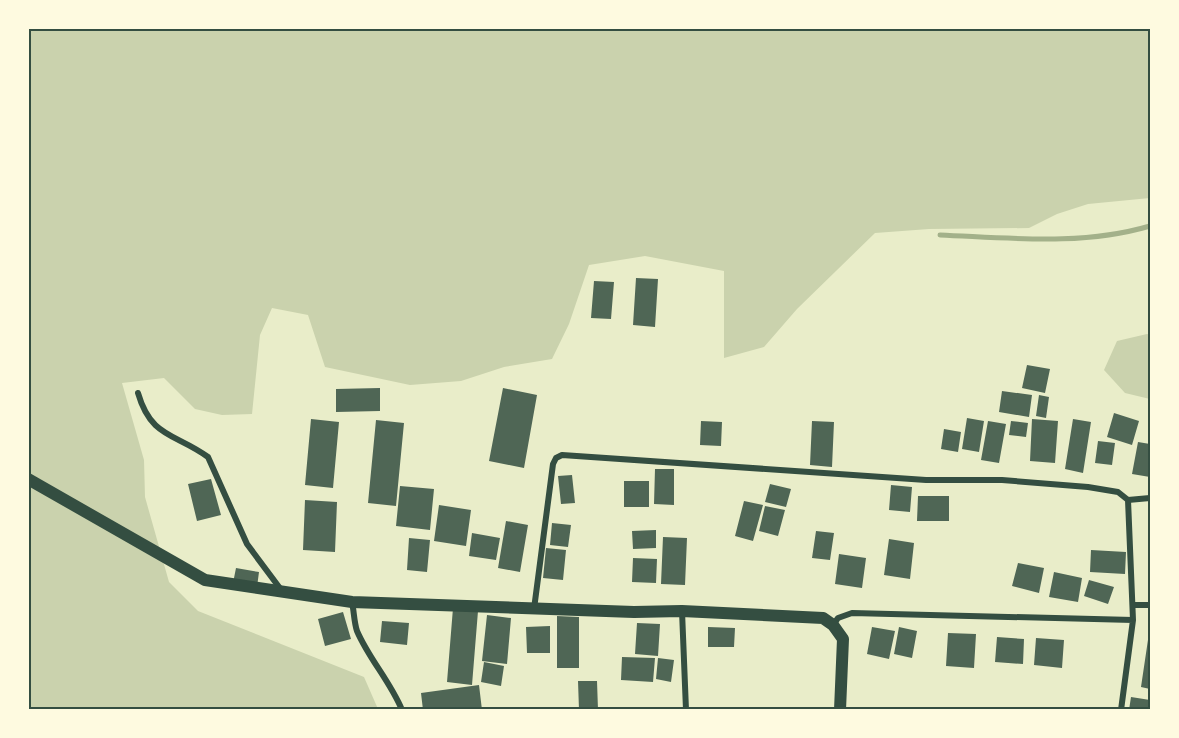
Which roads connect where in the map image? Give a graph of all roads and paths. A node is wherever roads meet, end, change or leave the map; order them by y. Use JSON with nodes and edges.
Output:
{"nodes":[{"id":1,"x":138,"y":393,"type":"dead end"},
{"id":2,"x":28,"y":479,"type":"edge"},
{"id":3,"x":1150,"y":498,"type":"edge"},
{"id":4,"x":1128,"y":500,"type":"junction"},
{"id":5,"x":282,"y":592,"type":"junction"},
{"id":6,"x":352,"y":602,"type":"junction"},
{"id":7,"x":1133,"y":605,"type":"junction"},
{"id":8,"x":1150,"y":605,"type":"edge"},
{"id":9,"x":534,"y":609,"type":"junction"},
{"id":10,"x":682,"y":611,"type":"junction"},
{"id":11,"x":1133,"y":620,"type":"junction"},
{"id":12,"x":833,"y":625,"type":"junction"},
{"id":13,"x":402,"y":710,"type":"edge"},
{"id":14,"x":686,"y":710,"type":"edge"},
{"id":15,"x":840,"y":710,"type":"edge"},
{"id":16,"x":1121,"y":710,"type":"edge"}],
"edges":[{"from":1,"to":5,"type":"street"},
{"from":2,"to":5,"type":"main road"},
{"from":3,"to":4,"type":"street"},
{"from":4,"to":7,"type":"street"},
{"from":4,"to":9,"type":"street"},
{"from":5,"to":6,"type":"main road"},
{"from":6,"to":9,"type":"main road"},
{"from":6,"to":13,"type":"street"},
{"from":7,"to":8,"type":"street"},
{"from":7,"to":11,"type":"street"},
{"from":9,"to":10,"type":"main road"},
{"from":10,"to":12,"type":"main road"},
{"from":10,"to":14,"type":"street"},
{"from":11,"to":12,"type":"street"},
{"from":11,"to":16,"type":"street"},
{"from":12,"to":15,"type":"main road"}]}
